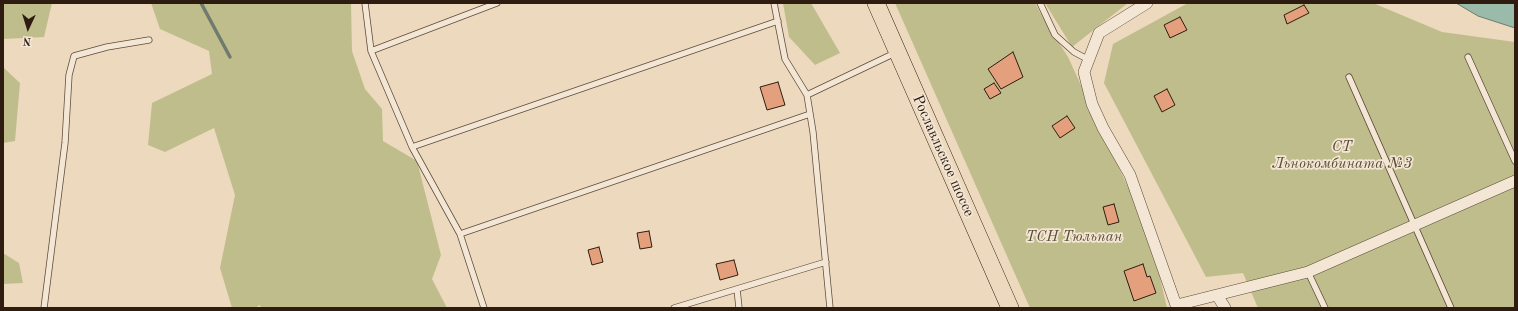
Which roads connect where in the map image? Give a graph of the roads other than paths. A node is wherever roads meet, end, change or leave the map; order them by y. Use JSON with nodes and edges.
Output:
{"nodes":[{"id":1,"x":365,"y":3,"type":"edge"},
{"id":2,"x":497,"y":3,"type":"edge"},
{"id":3,"x":774,"y":3,"type":"edge"},
{"id":4,"x":876,"y":3,"type":"edge"},
{"id":5,"x":1040,"y":3,"type":"edge"},
{"id":6,"x":1147,"y":3,"type":"edge"},
{"id":7,"x":1135,"y":6,"type":"edge"},
{"id":8,"x":778,"y":21,"type":"junction"},
{"id":9,"x":148,"y":40,"type":"dead end"},
{"id":10,"x":371,"y":51,"type":"junction"},
{"id":11,"x":897,"y":52,"type":"junction"},
{"id":12,"x":1468,"y":57,"type":"dead end"},
{"id":13,"x":1089,"y":60,"type":"junction"},
{"id":14,"x":1349,"y":77,"type":"dead end"},
{"id":15,"x":806,"y":95,"type":"junction"},
{"id":16,"x":810,"y":114,"type":"junction"},
{"id":17,"x":412,"y":147,"type":"junction"},
{"id":18,"x":1515,"y":161,"type":"edge"},
{"id":19,"x":1515,"y":180,"type":"edge"},
{"id":20,"x":1414,"y":225,"type":"junction"},
{"id":21,"x":460,"y":234,"type":"junction"},
{"id":22,"x":826,"y":262,"type":"junction"},
{"id":23,"x":1308,"y":272,"type":"junction"},
{"id":24,"x":737,"y":289,"type":"junction"},
{"id":25,"x":1217,"y":295,"type":"junction"},
{"id":26,"x":1177,"y":307,"type":"edge"},
{"id":27,"x":44,"y":308,"type":"edge"},
{"id":28,"x":484,"y":308,"type":"edge"},
{"id":29,"x":674,"y":308,"type":"edge"},
{"id":30,"x":739,"y":308,"type":"edge"},
{"id":31,"x":830,"y":308,"type":"edge"},
{"id":32,"x":1010,"y":308,"type":"edge"},
{"id":33,"x":1225,"y":308,"type":"edge"},
{"id":34,"x":1325,"y":308,"type":"edge"},
{"id":35,"x":1451,"y":308,"type":"edge"}],
"edges":[{"from":1,"to":10,"type":"lane"},
{"from":2,"to":10,"type":"lane"},
{"from":3,"to":8,"type":"lane"},
{"from":4,"to":11,"type":"main road","name":"Рославльское шоссе"},
{"from":5,"to":13,"type":"lane"},
{"from":6,"to":7,"type":"street"},
{"from":7,"to":13,"type":"street"},
{"from":8,"to":15,"type":"lane"},
{"from":8,"to":17,"type":"lane"},
{"from":9,"to":27,"type":"lane"},
{"from":10,"to":17,"type":"lane"},
{"from":11,"to":15,"type":"lane"},
{"from":11,"to":32,"type":"main road","name":"Рославльское шоссе"},
{"from":12,"to":18,"type":"lane"},
{"from":13,"to":26,"type":"street"},
{"from":14,"to":20,"type":"lane"},
{"from":15,"to":16,"type":"lane"},
{"from":16,"to":21,"type":"lane"},
{"from":16,"to":22,"type":"lane"},
{"from":17,"to":21,"type":"lane"},
{"from":19,"to":20,"type":"street"},
{"from":20,"to":23,"type":"street"},
{"from":20,"to":35,"type":"lane"},
{"from":21,"to":28,"type":"lane"},
{"from":22,"to":24,"type":"lane"},
{"from":22,"to":31,"type":"lane"},
{"from":23,"to":25,"type":"street"},
{"from":23,"to":34,"type":"lane"},
{"from":24,"to":29,"type":"lane"},
{"from":24,"to":30,"type":"lane"},
{"from":25,"to":26,"type":"street"},
{"from":25,"to":33,"type":"street"}]}
